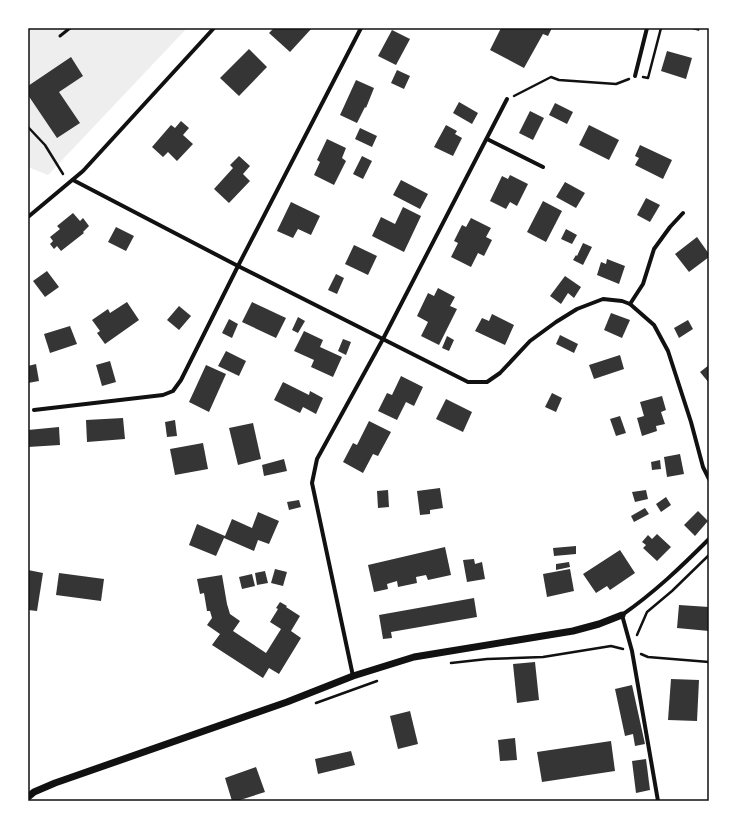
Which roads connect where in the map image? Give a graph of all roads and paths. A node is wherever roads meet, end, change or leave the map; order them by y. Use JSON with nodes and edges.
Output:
{"nodes":[{"id":1,"x":70,"y":28,"type":"edge"},
{"id":2,"x":214,"y":28,"type":"edge"},
{"id":3,"x":361,"y":28,"type":"edge"},
{"id":4,"x":647,"y":28,"type":"edge"},
{"id":5,"x":661,"y":28,"type":"edge"},
{"id":6,"x":60,"y":36,"type":"dead end"},
{"id":7,"x":635,"y":76,"type":"junction"},
{"id":8,"x":507,"y":100,"type":"joint"},
{"id":9,"x":28,"y":127,"type":"edge"},
{"id":10,"x":487,"y":139,"type":"junction"},
{"id":11,"x":543,"y":167,"type":"dead end"},
{"id":12,"x":63,"y":174,"type":"dead end"},
{"id":13,"x":73,"y":180,"type":"junction"},
{"id":14,"x":683,"y":213,"type":"dead end"},
{"id":15,"x":28,"y":217,"type":"edge"},
{"id":16,"x":238,"y":266,"type":"junction"},
{"id":17,"x":630,"y":304,"type":"junction"},
{"id":18,"x":383,"y":339,"type":"junction"},
{"id":19,"x":34,"y":410,"type":"dead end"},
{"id":20,"x":709,"y":479,"type":"edge"},
{"id":21,"x":709,"y":539,"type":"edge"},
{"id":22,"x":709,"y":554,"type":"edge"},
{"id":23,"x":622,"y":615,"type":"junction"},
{"id":24,"x":632,"y":651,"type":"junction"},
{"id":25,"x":709,"y":662,"type":"edge"},
{"id":26,"x":444,"y":664,"type":"dead end"},
{"id":27,"x":353,"y":676,"type":"junction"},
{"id":28,"x":383,"y":679,"type":"dead end"},
{"id":29,"x":312,"y":705,"type":"dead end"},
{"id":30,"x":28,"y":796,"type":"edge"},
{"id":31,"x":658,"y":801,"type":"edge"}],
"edges":[{"from":1,"to":6,"type":"lane"},
{"from":2,"to":13,"type":"street"},
{"from":3,"to":16,"type":"street"},
{"from":4,"to":7,"type":"street"},
{"from":5,"to":7,"type":"path"},
{"from":7,"to":8,"type":"path"},
{"from":8,"to":10,"type":"street"},
{"from":9,"to":12,"type":"path"},
{"from":10,"to":11,"type":"street"},
{"from":10,"to":18,"type":"street"},
{"from":13,"to":15,"type":"street"},
{"from":13,"to":16,"type":"street"},
{"from":14,"to":17,"type":"street"},
{"from":16,"to":18,"type":"street"},
{"from":16,"to":19,"type":"street"},
{"from":17,"to":18,"type":"street"},
{"from":17,"to":20,"type":"street"},
{"from":18,"to":27,"type":"street"},
{"from":21,"to":23,"type":"street"},
{"from":22,"to":24,"type":"path"},
{"from":23,"to":24,"type":"street"},
{"from":23,"to":27,"type":"street"},
{"from":24,"to":25,"type":"path"},
{"from":24,"to":26,"type":"path"},
{"from":24,"to":31,"type":"street"},
{"from":27,"to":30,"type":"street"},
{"from":28,"to":29,"type":"path"}]}
